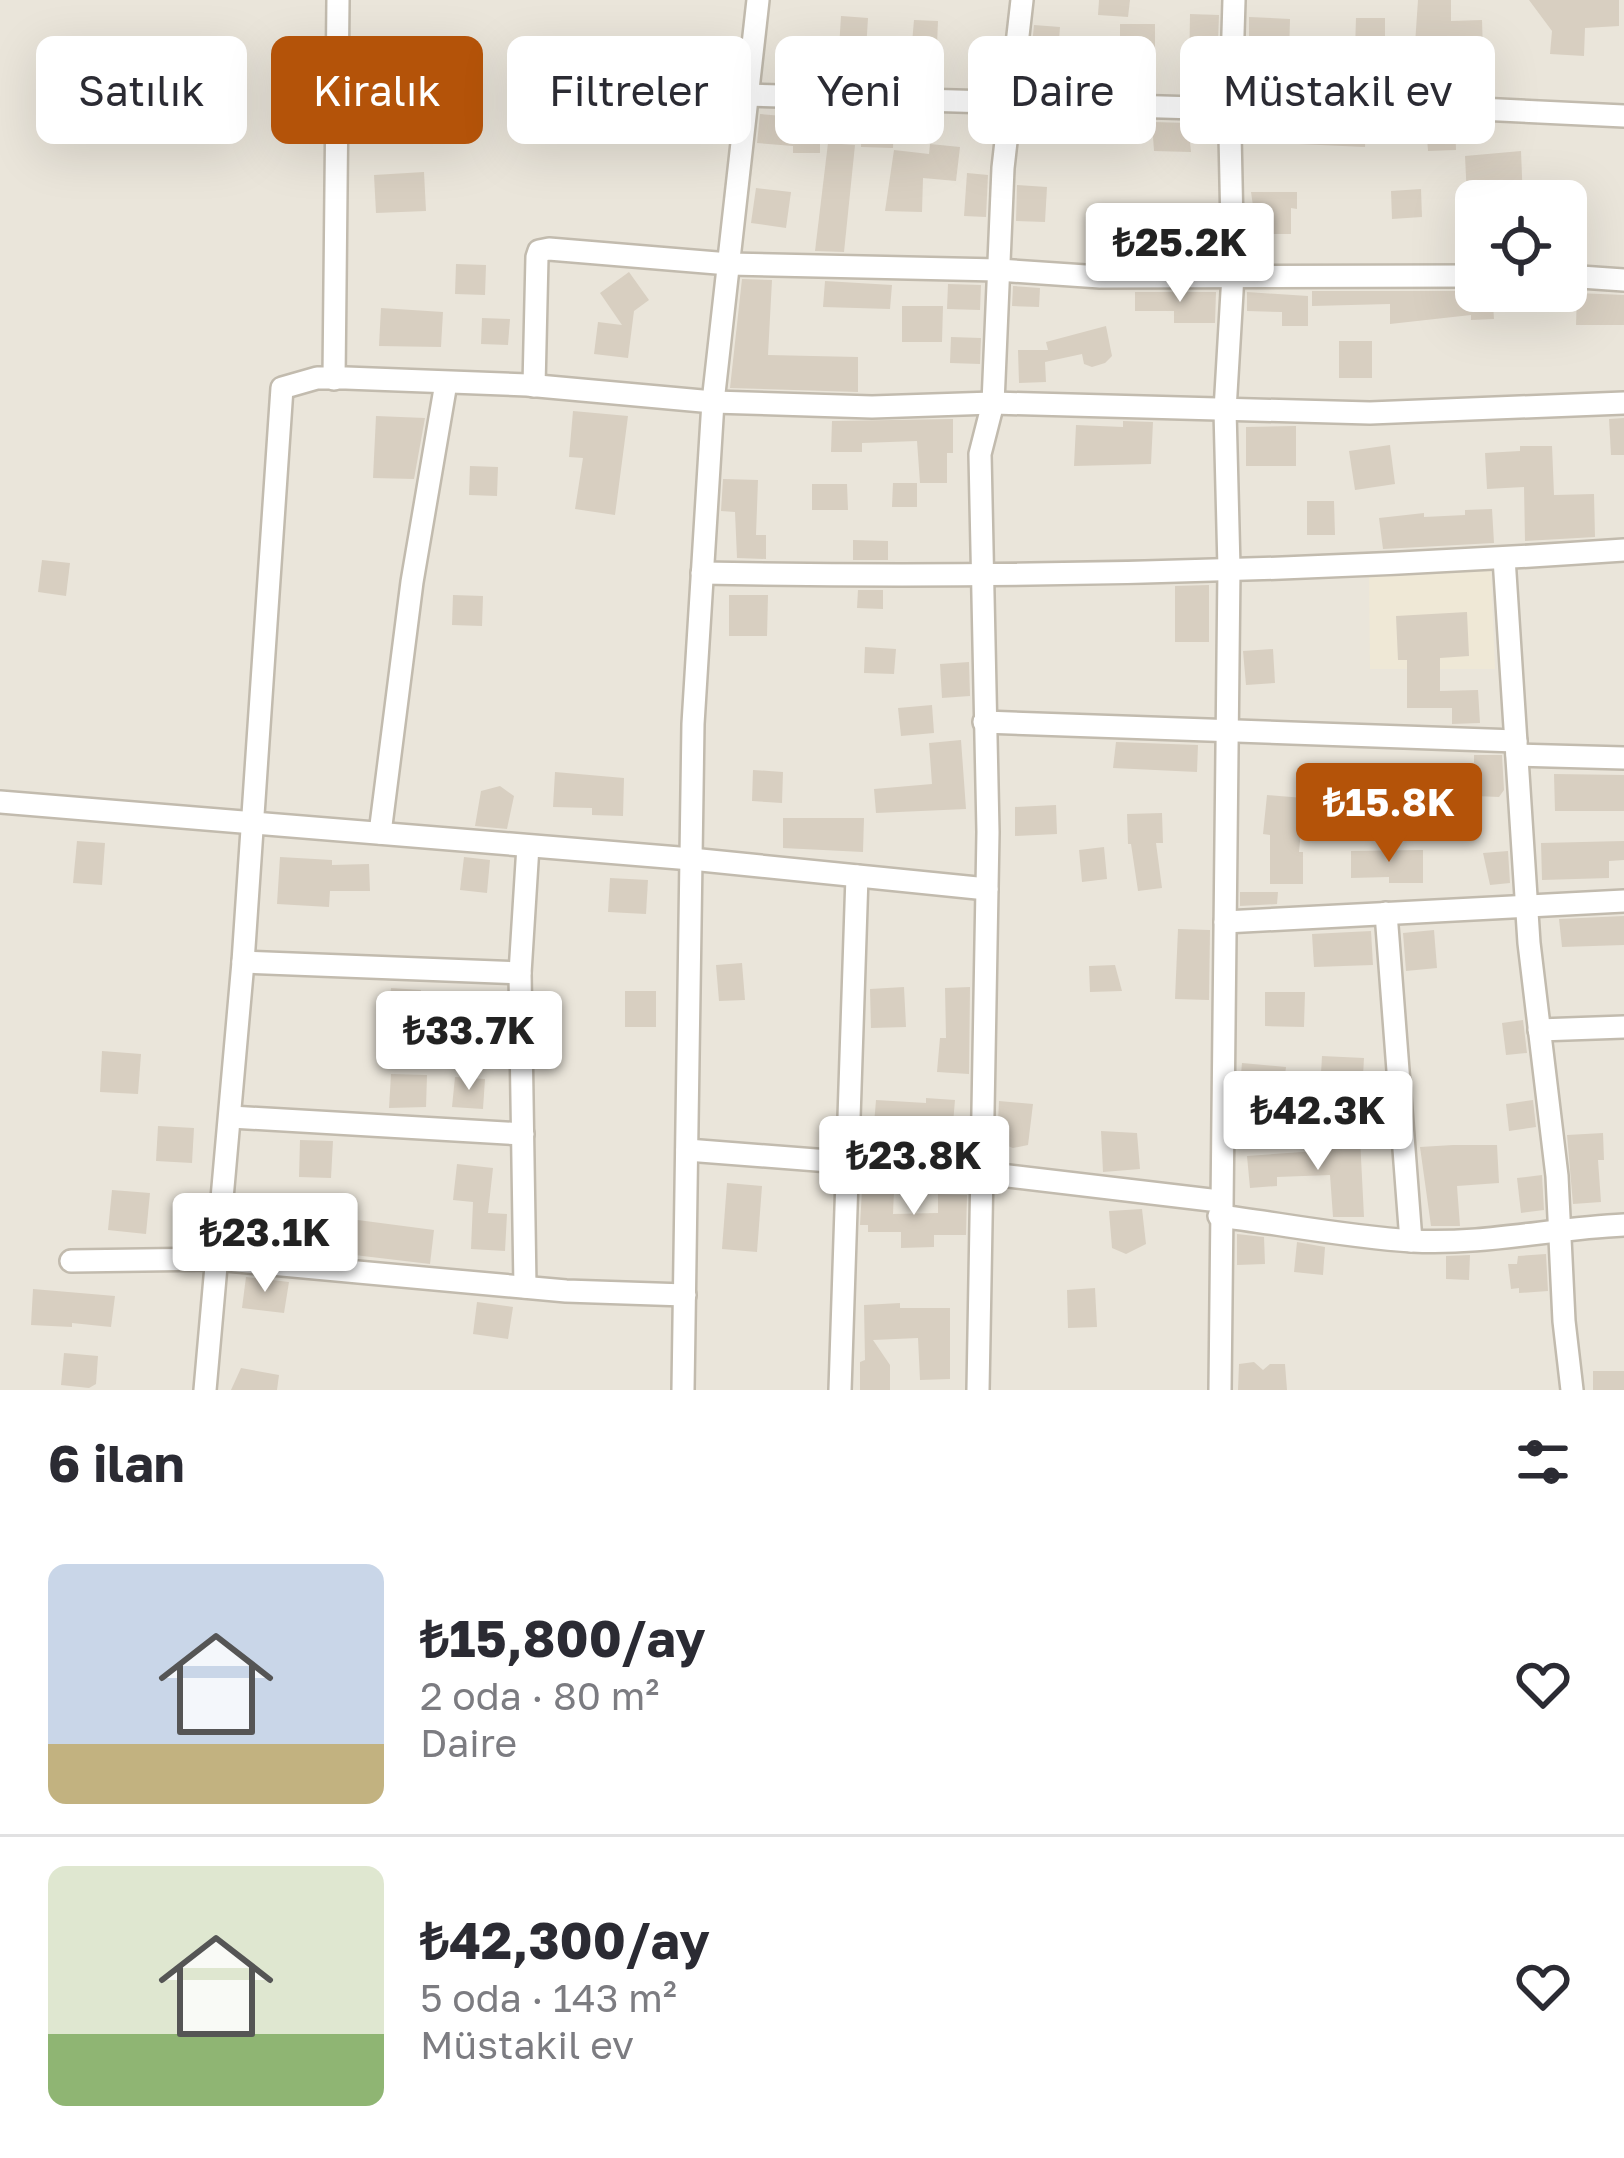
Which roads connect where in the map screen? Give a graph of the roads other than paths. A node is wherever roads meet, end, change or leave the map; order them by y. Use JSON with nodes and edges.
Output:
{"nodes":[{"id":1,"x":338,"y":0,"type":"edge"},
{"id":2,"x":758,"y":0,"type":"edge"},
{"id":3,"x":1022,"y":0,"type":"edge"},
{"id":4,"x":1234,"y":0,"type":"edge"},
{"id":5,"x":1018,"y":36,"type":"edge"},
{"id":6,"x":1233,"y":36,"type":"edge"},
{"id":7,"x":751,"y":55,"type":"edge"},
{"id":8,"x":751,"y":95,"type":"edge"},
{"id":9,"x":968,"y":101,"type":"edge"},
{"id":10,"x":1495,"y":110,"type":"edge"},
{"id":11,"x":1624,"y":116,"type":"edge"},
{"id":12,"x":741,"y":144,"type":"edge"},
{"id":13,"x":1007,"y":144,"type":"edge"},
{"id":14,"x":1231,"y":144,"type":"edge"},
{"id":15,"x":729,"y":264,"type":"junction"},
{"id":16,"x":998,"y":270,"type":"junction"},
{"id":17,"x":1233,"y":275,"type":"junction"},
{"id":18,"x":1455,"y":277,"type":"edge"},
{"id":19,"x":1587,"y":277,"type":"edge"},
{"id":20,"x":1624,"y":280,"type":"edge"},
{"id":21,"x":334,"y":379,"type":"junction"},
{"id":22,"x":446,"y":383,"type":"junction"},
{"id":23,"x":534,"y":386,"type":"junction"},
{"id":24,"x":713,"y":402,"type":"junction"},
{"id":25,"x":993,"y":403,"type":"junction"},
{"id":26,"x":1624,"y":403,"type":"edge"},
{"id":27,"x":1225,"y":410,"type":"junction"},
{"id":28,"x":1624,"y":550,"type":"edge"},
{"id":29,"x":1504,"y":558,"type":"junction"},
{"id":30,"x":1229,"y":568,"type":"junction"},
{"id":31,"x":702,"y":573,"type":"junction"},
{"id":32,"x":982,"y":574,"type":"junction"},
{"id":33,"x":984,"y":722,"type":"junction"},
{"id":34,"x":1228,"y":728,"type":"junction"},
{"id":35,"x":1516,"y":748,"type":"junction"},
{"id":36,"x":1624,"y":758,"type":"edge"},
{"id":37,"x":0,"y":802,"type":"edge"},
{"id":38,"x":253,"y":823,"type":"junction"},
{"id":39,"x":380,"y":833,"type":"junction"},
{"id":40,"x":528,"y":845,"type":"junction"},
{"id":41,"x":691,"y":859,"type":"junction"},
{"id":42,"x":857,"y":876,"type":"junction"},
{"id":43,"x":987,"y":889,"type":"junction"},
{"id":44,"x":1624,"y":901,"type":"edge"},
{"id":45,"x":1526,"y":905,"type":"junction"},
{"id":46,"x":1386,"y":913,"type":"junction"},
{"id":47,"x":1225,"y":922,"type":"junction"},
{"id":48,"x":243,"y":962,"type":"junction"},
{"id":49,"x":520,"y":973,"type":"junction"},
{"id":50,"x":1624,"y":1028,"type":"edge"},
{"id":51,"x":1539,"y":1030,"type":"junction"},
{"id":52,"x":231,"y":1117,"type":"junction"},
{"id":53,"x":523,"y":1134,"type":"junction"},
{"id":54,"x":687,"y":1150,"type":"junction"},
{"id":55,"x":846,"y":1162,"type":"junction"},
{"id":56,"x":983,"y":1173,"type":"junction"},
{"id":57,"x":1220,"y":1208,"type":"junction"},
{"id":58,"x":1624,"y":1225,"type":"edge"},
{"id":59,"x":1561,"y":1227,"type":"junction"},
{"id":60,"x":1411,"y":1241,"type":"junction"},
{"id":61,"x":215,"y":1259,"type":"junction"},
{"id":62,"x":71,"y":1261,"type":"dead end"},
{"id":63,"x":525,"y":1288,"type":"junction"},
{"id":64,"x":685,"y":1295,"type":"junction"},
{"id":65,"x":205,"y":1390,"type":"edge"},
{"id":66,"x":683,"y":1390,"type":"edge"},
{"id":67,"x":840,"y":1390,"type":"edge"},
{"id":68,"x":978,"y":1390,"type":"edge"},
{"id":69,"x":1220,"y":1390,"type":"edge"},
{"id":70,"x":1572,"y":1390,"type":"edge"}],
"edges":[{"from":1,"to":21,"type":"street"},
{"from":2,"to":7,"type":"street"},
{"from":3,"to":5,"type":"street"},
{"from":4,"to":6,"type":"street"},
{"from":8,"to":9,"type":"street"},
{"from":10,"to":11,"type":"street"},
{"from":12,"to":15,"type":"street"},
{"from":13,"to":16,"type":"street"},
{"from":14,"to":17,"type":"street"},
{"from":15,"to":16,"type":"street"},
{"from":15,"to":23,"type":"street"},
{"from":15,"to":24,"type":"street"},
{"from":16,"to":17,"type":"street"},
{"from":16,"to":25,"type":"street"},
{"from":17,"to":18,"type":"street"},
{"from":17,"to":27,"type":"street"},
{"from":19,"to":20,"type":"street"},
{"from":21,"to":22,"type":"street"},
{"from":21,"to":38,"type":"street"},
{"from":22,"to":23,"type":"street"},
{"from":22,"to":39,"type":"street"},
{"from":23,"to":24,"type":"street"},
{"from":24,"to":25,"type":"street"},
{"from":24,"to":31,"type":"street"},
{"from":25,"to":27,"type":"street"},
{"from":25,"to":32,"type":"street"},
{"from":26,"to":27,"type":"street"},
{"from":27,"to":30,"type":"street"},
{"from":28,"to":29,"type":"street"},
{"from":29,"to":30,"type":"street"},
{"from":29,"to":35,"type":"street"},
{"from":30,"to":32,"type":"street"},
{"from":30,"to":34,"type":"street"},
{"from":31,"to":32,"type":"street"},
{"from":31,"to":41,"type":"street"},
{"from":32,"to":33,"type":"street"},
{"from":33,"to":34,"type":"street"},
{"from":33,"to":43,"type":"street"},
{"from":34,"to":35,"type":"street"},
{"from":34,"to":47,"type":"street"},
{"from":35,"to":36,"type":"street"},
{"from":35,"to":45,"type":"street"},
{"from":37,"to":38,"type":"street"},
{"from":38,"to":39,"type":"street"},
{"from":38,"to":48,"type":"street"},
{"from":39,"to":40,"type":"street"},
{"from":40,"to":41,"type":"street"},
{"from":40,"to":49,"type":"street"},
{"from":41,"to":42,"type":"street"},
{"from":41,"to":54,"type":"street"},
{"from":42,"to":43,"type":"street"},
{"from":42,"to":55,"type":"street"},
{"from":43,"to":56,"type":"street"},
{"from":44,"to":45,"type":"street"},
{"from":45,"to":46,"type":"street"},
{"from":45,"to":51,"type":"street"},
{"from":46,"to":47,"type":"street"},
{"from":46,"to":60,"type":"street"},
{"from":47,"to":57,"type":"street"},
{"from":48,"to":49,"type":"street"},
{"from":48,"to":52,"type":"street"},
{"from":49,"to":53,"type":"street"},
{"from":50,"to":51,"type":"street"},
{"from":51,"to":59,"type":"street"},
{"from":52,"to":53,"type":"street"},
{"from":52,"to":61,"type":"street"},
{"from":53,"to":63,"type":"street"},
{"from":54,"to":55,"type":"street"},
{"from":54,"to":64,"type":"street"},
{"from":55,"to":56,"type":"street"},
{"from":55,"to":67,"type":"street"},
{"from":56,"to":57,"type":"street"},
{"from":56,"to":68,"type":"street"},
{"from":57,"to":60,"type":"street"},
{"from":57,"to":69,"type":"street"},
{"from":58,"to":59,"type":"street"},
{"from":59,"to":60,"type":"street"},
{"from":59,"to":70,"type":"street"},
{"from":61,"to":62,"type":"street"},
{"from":61,"to":63,"type":"street"},
{"from":61,"to":65,"type":"street"},
{"from":63,"to":64,"type":"street"},
{"from":64,"to":66,"type":"street"}]}
